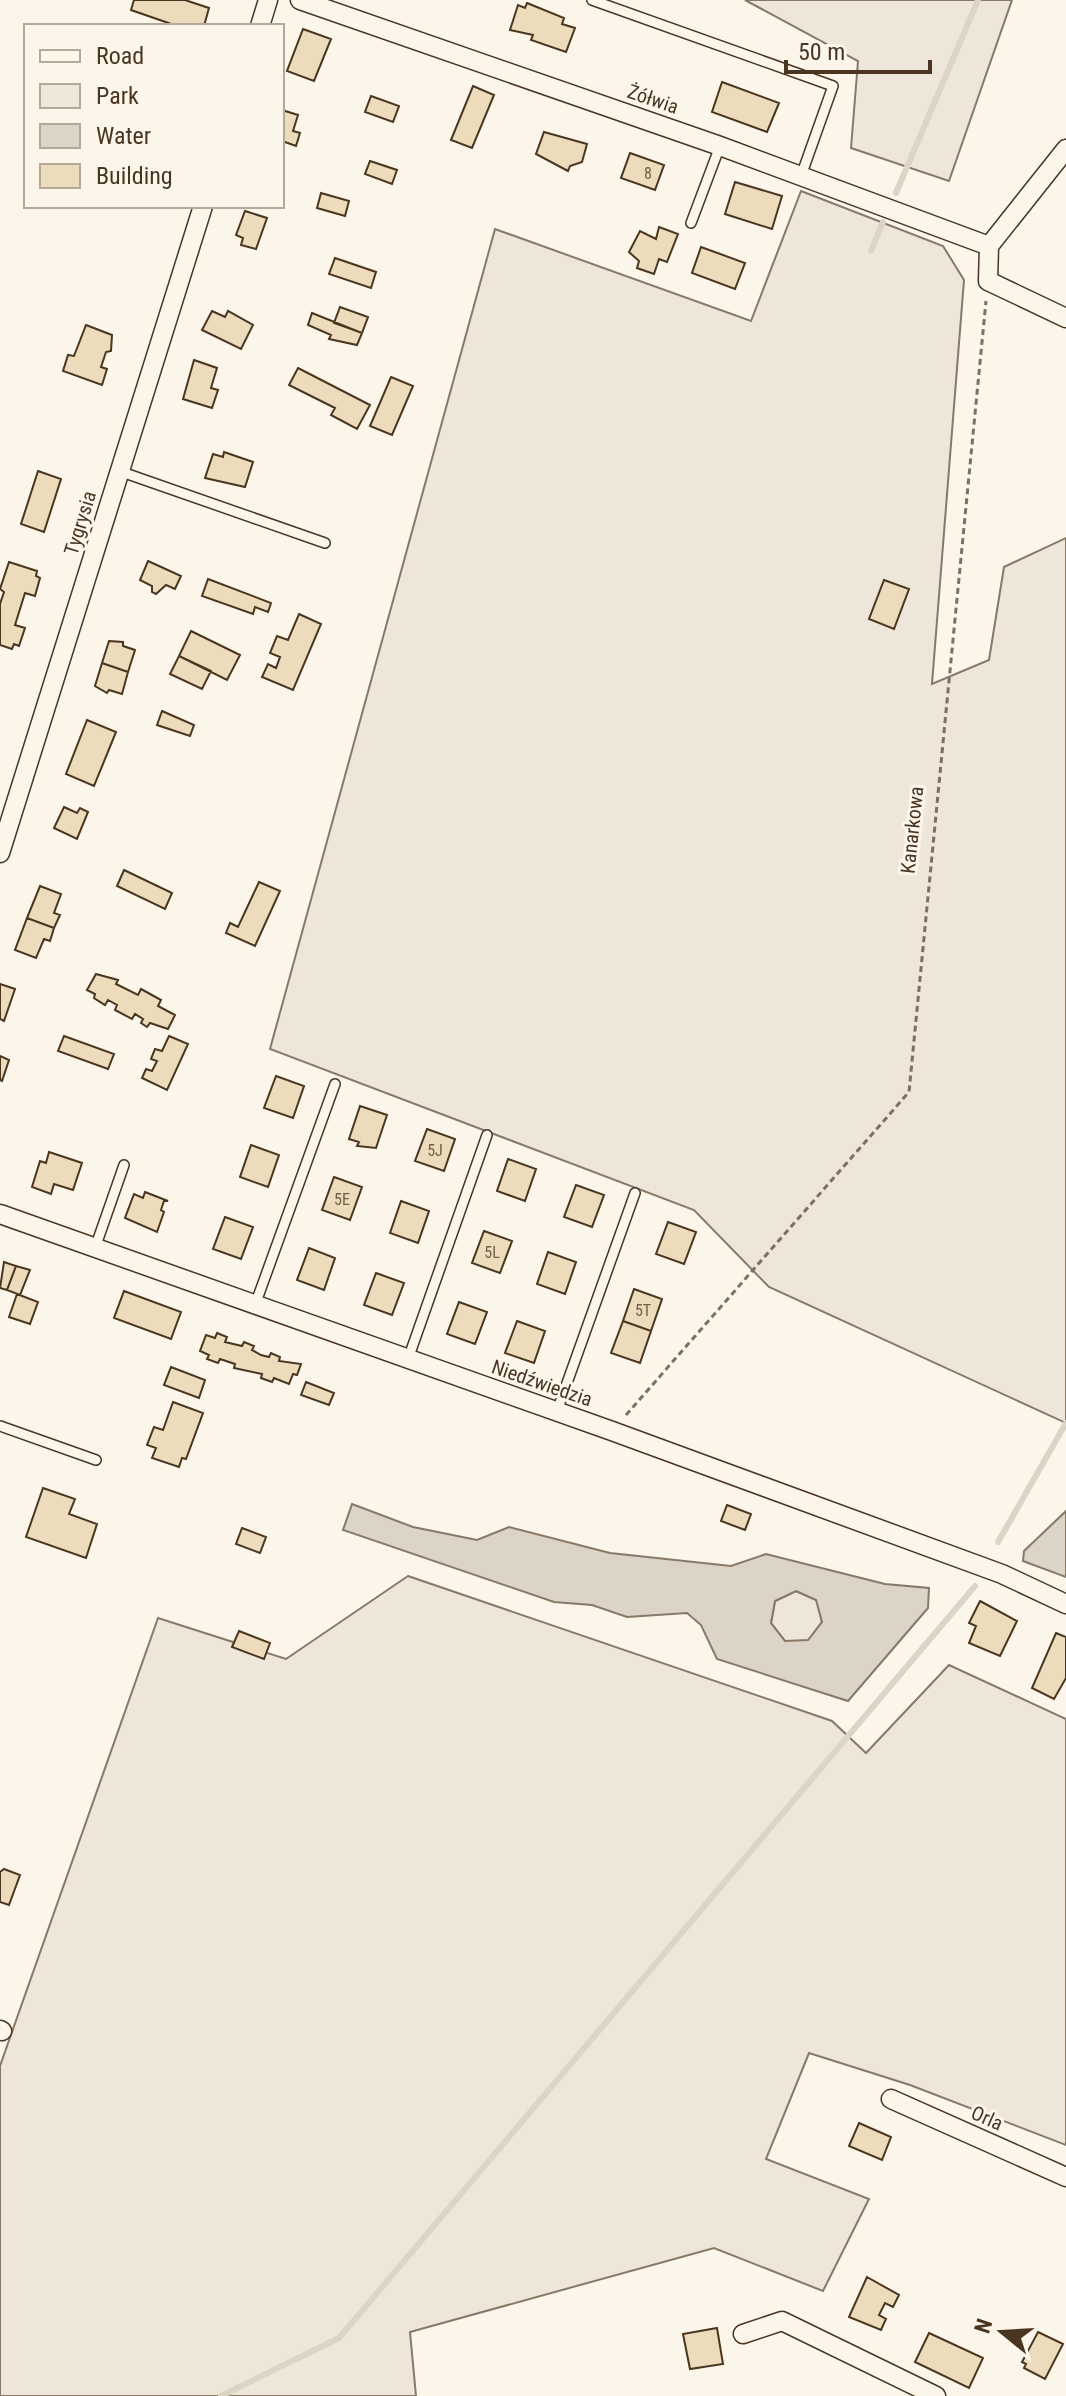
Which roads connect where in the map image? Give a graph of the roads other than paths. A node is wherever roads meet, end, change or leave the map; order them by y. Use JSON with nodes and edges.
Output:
{"nodes":[{"id":1,"x":268,"y":0,"type":"edge"},
{"id":2,"x":300,"y":0,"type":"edge"},
{"id":3,"x":592,"y":0,"type":"edge"},
{"id":4,"x":261,"y":24,"type":"edge"},
{"id":5,"x":720,"y":146,"type":"junction"},
{"id":6,"x":1066,"y":149,"type":"edge"},
{"id":7,"x":801,"y":176,"type":"junction"},
{"id":8,"x":202,"y":208,"type":"edge"},
{"id":9,"x":691,"y":223,"type":"dead end"},
{"id":10,"x":989,"y":246,"type":"junction"},
{"id":11,"x":1066,"y":318,"type":"edge"},
{"id":12,"x":119,"y":471,"type":"junction"},
{"id":13,"x":325,"y":543,"type":"dead end"},
{"id":14,"x":0,"y":853,"type":"edge"},
{"id":15,"x":335,"y":1084,"type":"dead end"},
{"id":16,"x":487,"y":1135,"type":"dead end"},
{"id":17,"x":124,"y":1165,"type":"dead end"},
{"id":18,"x":635,"y":1193,"type":"dead end"},
{"id":19,"x":0,"y":1214,"type":"edge"},
{"id":20,"x":95,"y":1248,"type":"junction"},
{"id":21,"x":255,"y":1305,"type":"junction"},
{"id":22,"x":408,"y":1359,"type":"junction"},
{"id":23,"x":557,"y":1411,"type":"junction"},
{"id":24,"x":0,"y":1426,"type":"edge"},
{"id":25,"x":96,"y":1460,"type":"dead end"},
{"id":26,"x":1066,"y":1604,"type":"edge"},
{"id":27,"x":891,"y":2099,"type":"dead end"},
{"id":28,"x":1066,"y":2177,"type":"edge"},
{"id":29,"x":743,"y":2334,"type":"dead end"},
{"id":30,"x":936,"y":2396,"type":"edge"}],
"edges":[{"from":1,"to":4,"type":"street"},
{"from":2,"to":5,"type":"street","name":"Żółwia"},
{"from":3,"to":7,"type":"lane"},
{"from":5,"to":7,"type":"street","name":"Żółwia"},
{"from":5,"to":9,"type":"lane"},
{"from":6,"to":10,"type":"street"},
{"from":7,"to":10,"type":"street","name":"Żółwia"},
{"from":8,"to":12,"type":"street","name":"Tygrysia"},
{"from":10,"to":11,"type":"street"},
{"from":12,"to":13,"type":"lane"},
{"from":12,"to":14,"type":"street","name":"Tygrysia"},
{"from":15,"to":21,"type":"lane"},
{"from":16,"to":22,"type":"lane"},
{"from":17,"to":20,"type":"lane"},
{"from":18,"to":23,"type":"lane"},
{"from":19,"to":20,"type":"street","name":"Niedźwiedzia"},
{"from":20,"to":21,"type":"street","name":"Niedźwiedzia"},
{"from":21,"to":22,"type":"street","name":"Niedźwiedzia"},
{"from":22,"to":23,"type":"street","name":"Niedźwiedzia"},
{"from":23,"to":26,"type":"street","name":"Niedźwiedzia"},
{"from":24,"to":25,"type":"lane"},
{"from":27,"to":28,"type":"street","name":"Orla"},
{"from":29,"to":30,"type":"street"}]}
